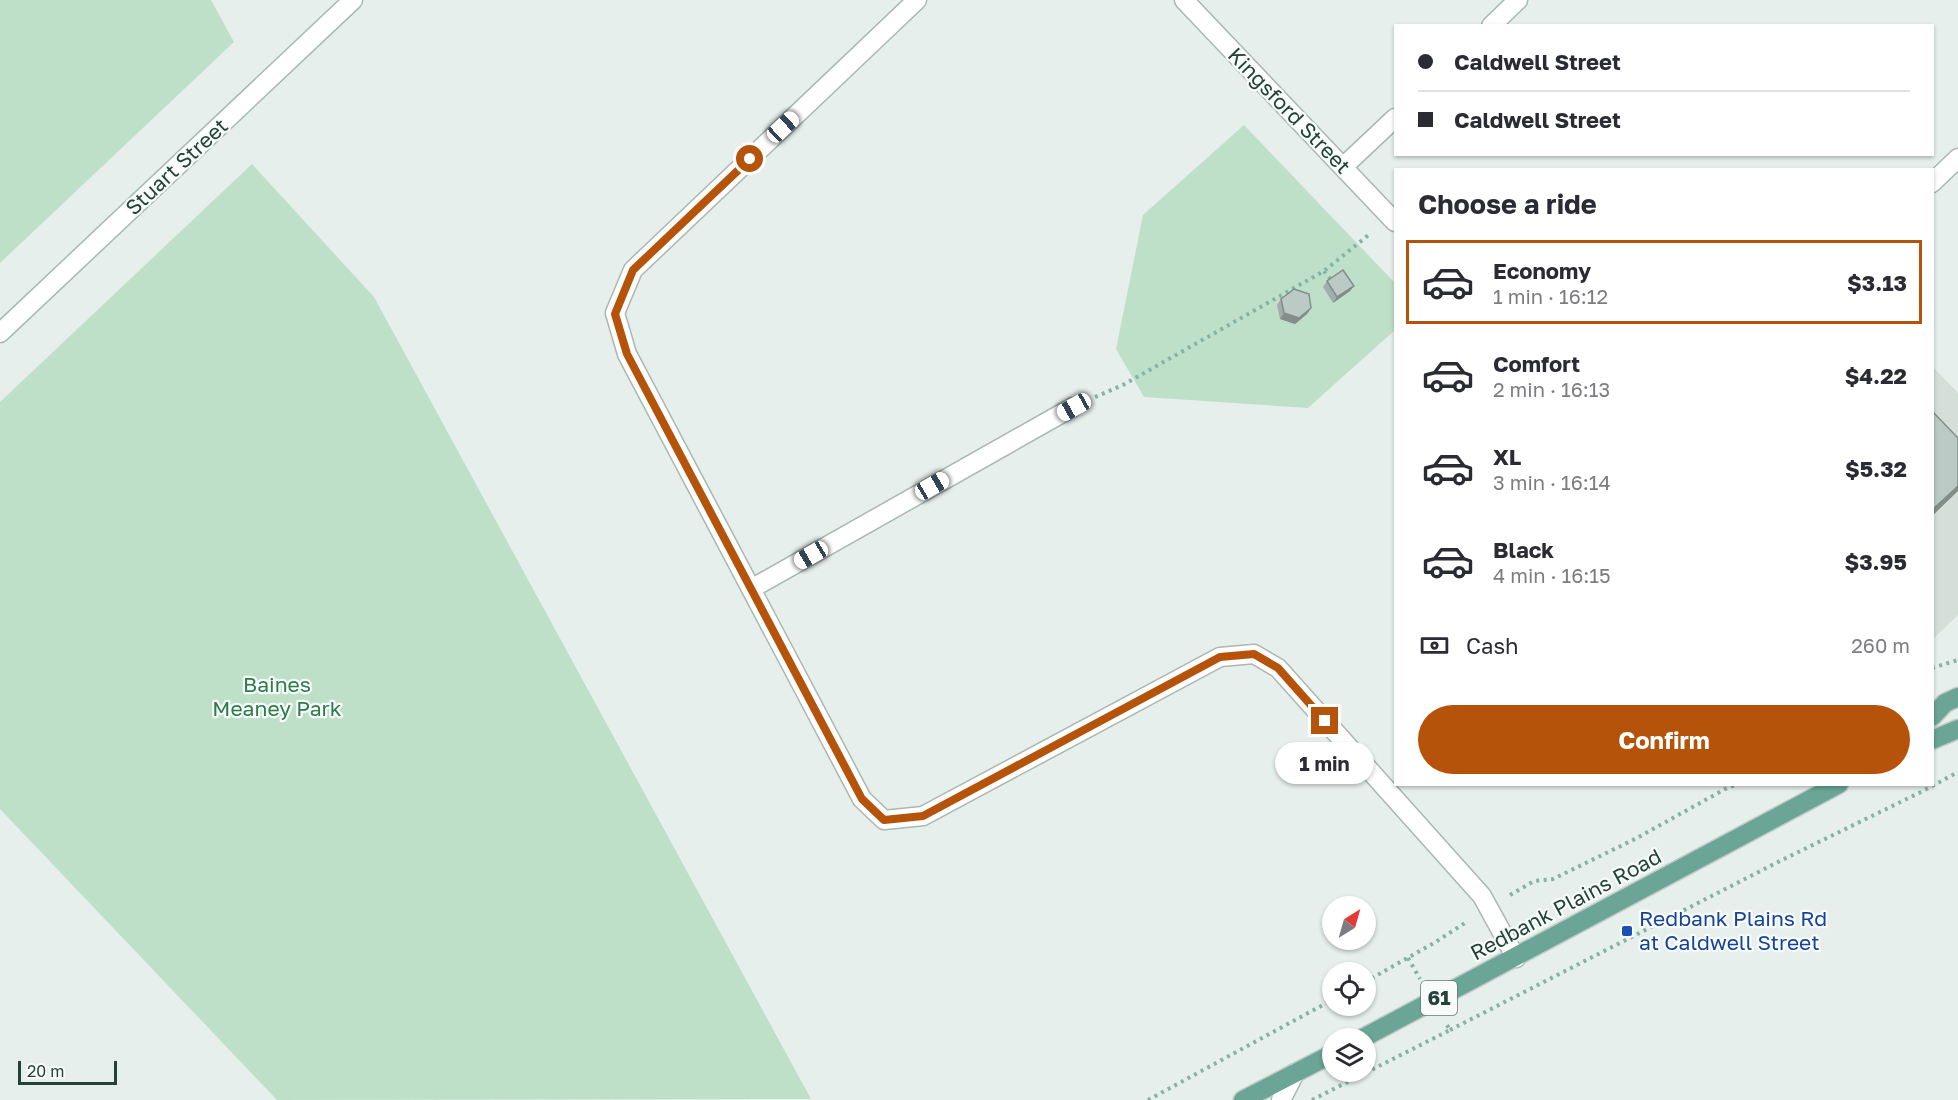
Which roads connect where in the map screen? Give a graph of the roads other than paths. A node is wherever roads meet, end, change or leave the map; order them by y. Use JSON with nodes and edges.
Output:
{"nodes":[{"id":1,"x":353,"y":0,"type":"edge"},
{"id":2,"x":918,"y":0,"type":"edge"},
{"id":3,"x":1184,"y":0,"type":"edge"},
{"id":4,"x":1518,"y":0,"type":"edge"},
{"id":5,"x":1493,"y":24,"type":"edge"},
{"id":6,"x":1394,"y":119,"type":"edge"},
{"id":7,"x":1958,"y":158,"type":"edge"},
{"id":8,"x":1343,"y":167,"type":"junction"},
{"id":9,"x":1934,"y":181,"type":"edge"},
{"id":10,"x":1392,"y":220,"type":"edge"},
{"id":11,"x":0,"y":333,"type":"edge"},
{"id":12,"x":1074,"y":407,"type":"road end"},
{"id":13,"x":751,"y":589,"type":"junction"},
{"id":14,"x":1958,"y":697,"type":"edge"},
{"id":15,"x":1934,"y":715,"type":"edge"},
{"id":16,"x":1958,"y":729,"type":"edge"},
{"id":17,"x":1934,"y":739,"type":"edge"},
{"id":18,"x":1835,"y":786,"type":"edge"},
{"id":19,"x":1516,"y":958,"type":"junction"},
{"id":20,"x":1376,"y":1031,"type":"edge"},
{"id":21,"x":1322,"y":1059,"type":"edge"},
{"id":22,"x":1295,"y":1073,"type":"junction"},
{"id":23,"x":1243,"y":1100,"type":"edge"},
{"id":24,"x":1281,"y":1100,"type":"edge"}],
"edges":[{"from":1,"to":11,"type":"street","name":"Stuart Street"},
{"from":2,"to":13,"type":"street"},
{"from":3,"to":8,"type":"street","name":"Kingsford Street"},
{"from":4,"to":5,"type":"street"},
{"from":6,"to":8,"type":"street"},
{"from":7,"to":9,"type":"street"},
{"from":8,"to":10,"type":"street","name":"Kingsford Street"},
{"from":12,"to":13,"type":"street"},
{"from":13,"to":19,"type":"street"},
{"from":14,"to":15,"type":"main road"},
{"from":16,"to":17,"type":"main road"},
{"from":18,"to":19,"type":"main road","name":"Redbank Plains Road","number":"61"},
{"from":19,"to":20,"type":"main road","name":"Redbank Plains Road","number":"61"},
{"from":21,"to":22,"type":"main road"},
{"from":22,"to":23,"type":"main road"},
{"from":22,"to":24,"type":"street"}]}
